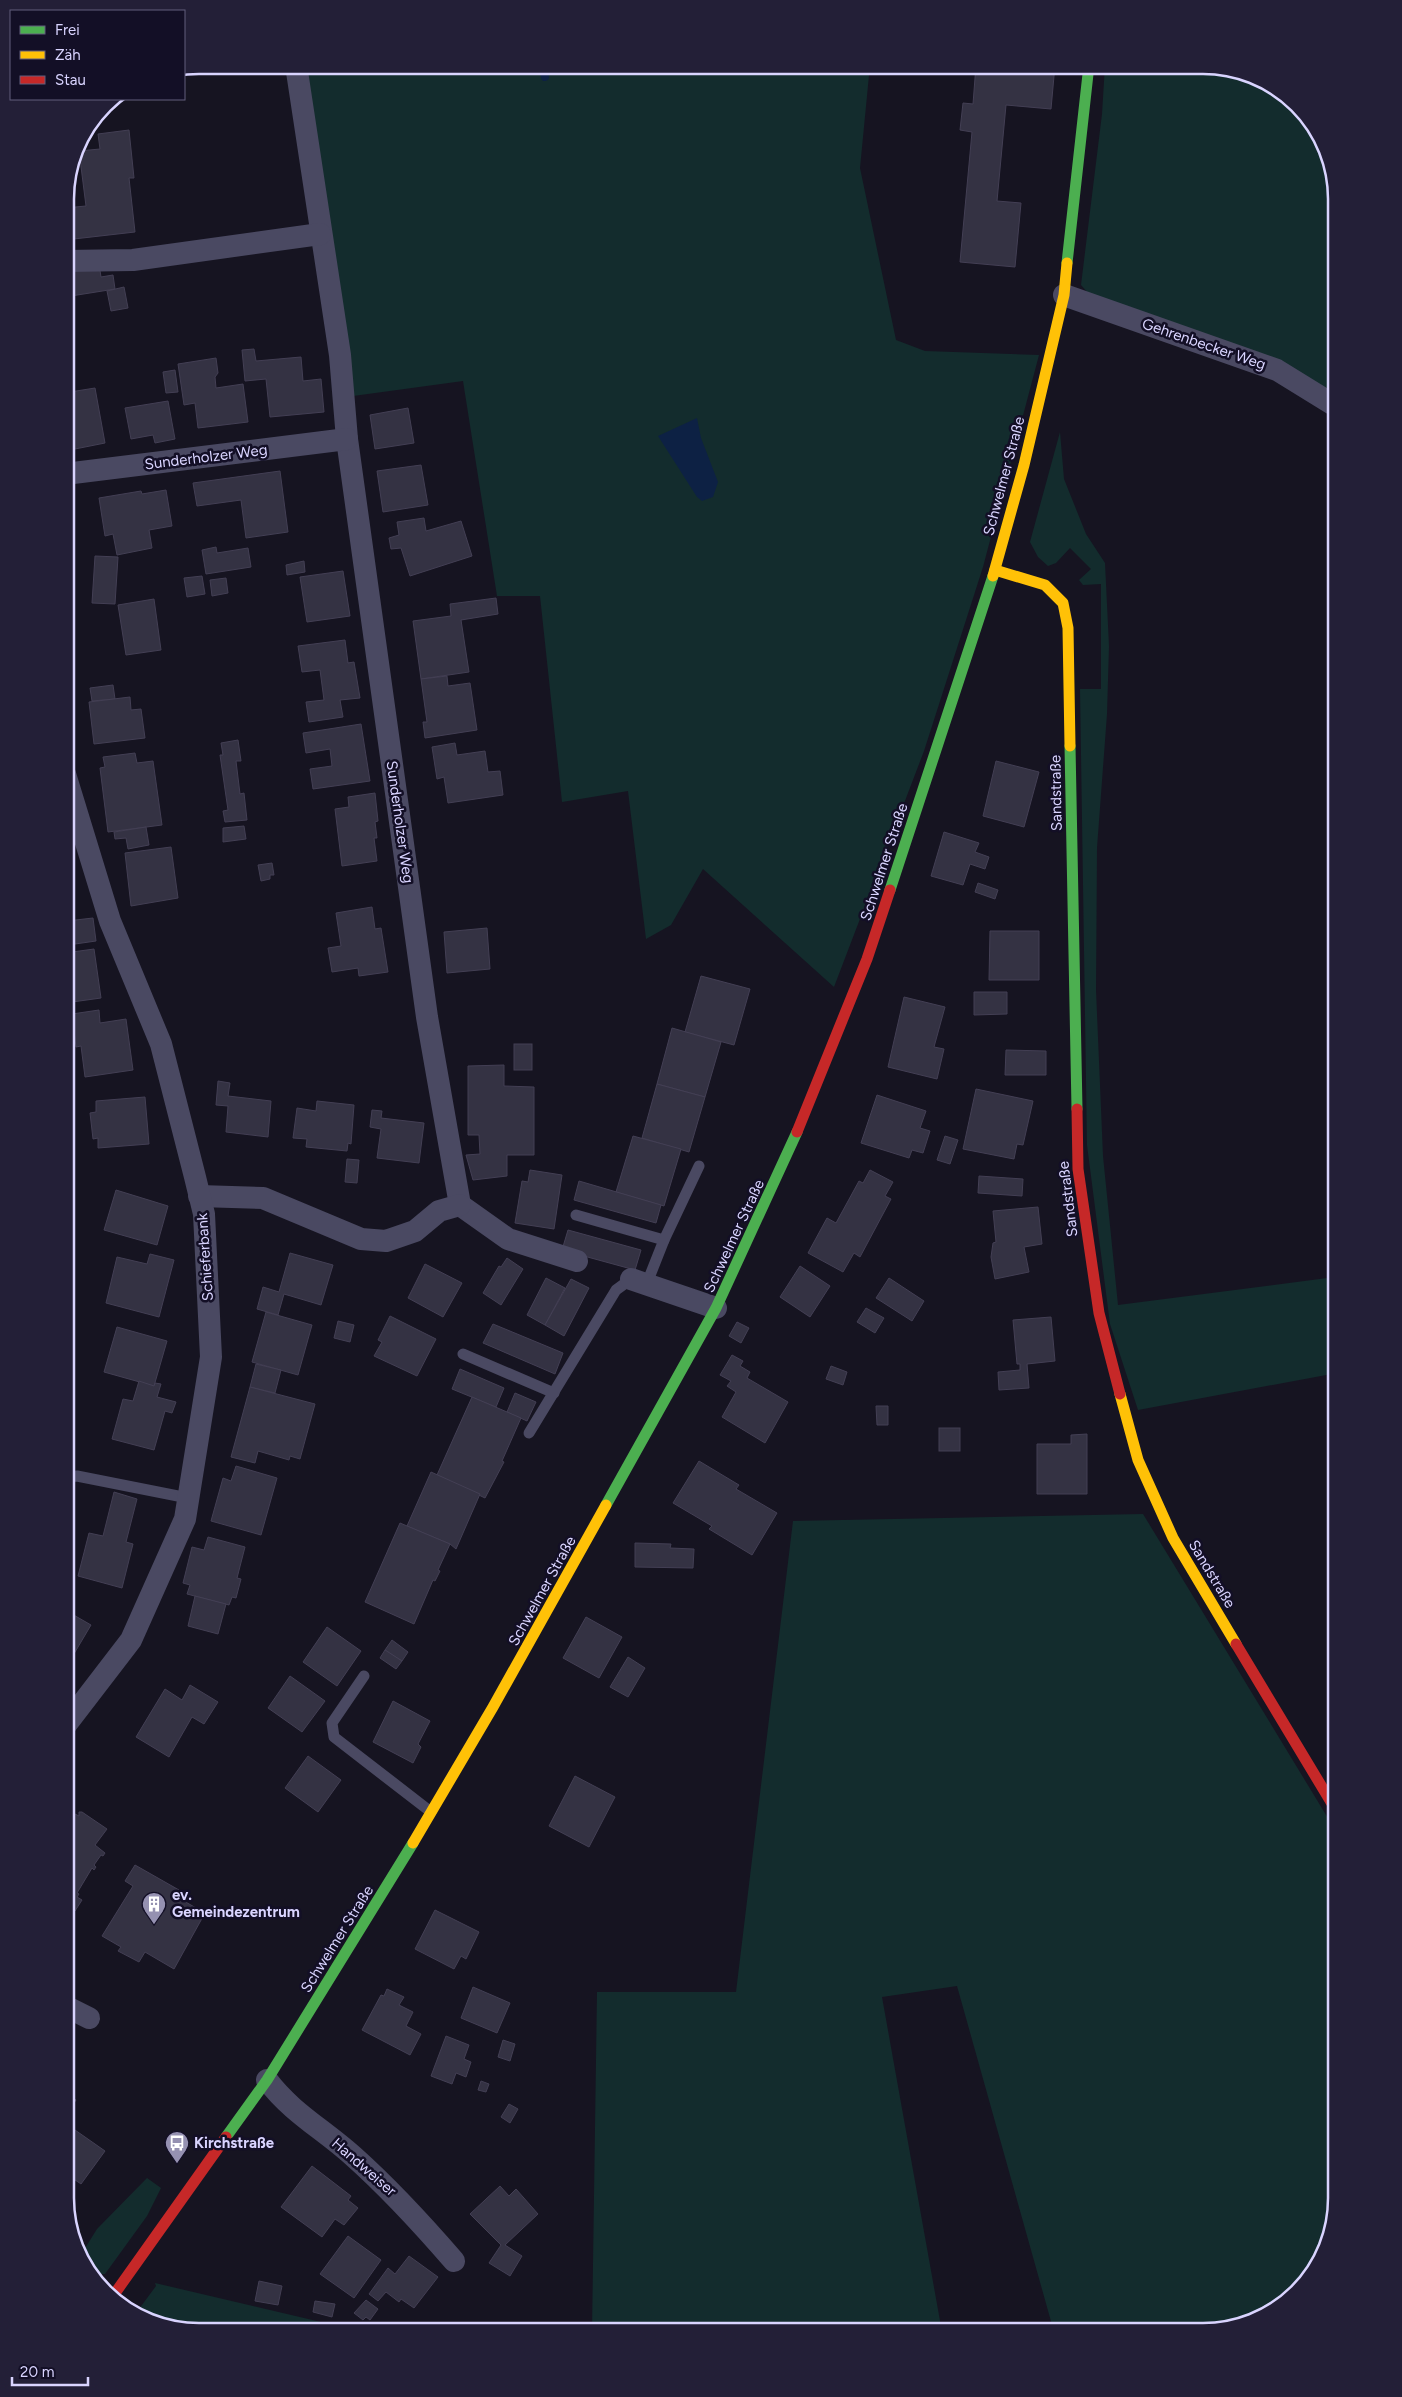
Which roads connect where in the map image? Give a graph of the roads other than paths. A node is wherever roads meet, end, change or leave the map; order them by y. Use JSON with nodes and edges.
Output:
{"nodes":[{"id":1,"x":297,"y":74,"type":"edge"},
{"id":2,"x":1088,"y":74,"type":"edge"},
{"id":3,"x":320,"y":234,"type":"junction"},
{"id":4,"x":74,"y":261,"type":"edge"},
{"id":5,"x":1064,"y":295,"type":"junction"},
{"id":6,"x":1328,"y":401,"type":"edge"},
{"id":7,"x":346,"y":439,"type":"junction"},
{"id":8,"x":74,"y":473,"type":"edge"},
{"id":9,"x":995,"y":570,"type":"junction"},
{"id":10,"x":74,"y":803,"type":"edge"},
{"id":11,"x":699,"y":1166,"type":"dead end"},
{"id":12,"x":199,"y":1196,"type":"junction"},
{"id":13,"x":460,"y":1205,"type":"junction"},
{"id":14,"x":576,"y":1214,"type":"dead end"},
{"id":15,"x":664,"y":1240,"type":"junction"},
{"id":16,"x":577,"y":1261,"type":"dead end"},
{"id":17,"x":639,"y":1281,"type":"junction"},
{"id":18,"x":716,"y":1308,"type":"junction"},
{"id":19,"x":463,"y":1354,"type":"dead end"},
{"id":20,"x":554,"y":1393,"type":"junction"},
{"id":21,"x":529,"y":1433,"type":"dead end"},
{"id":22,"x":74,"y":1476,"type":"edge"},
{"id":23,"x":188,"y":1498,"type":"junction"},
{"id":24,"x":364,"y":1676,"type":"dead end"},
{"id":25,"x":74,"y":1714,"type":"edge"},
{"id":26,"x":1328,"y":1797,"type":"edge"},
{"id":27,"x":431,"y":1813,"type":"junction"},
{"id":28,"x":74,"y":2010,"type":"edge"},
{"id":29,"x":89,"y":2018,"type":"dead end"},
{"id":30,"x":267,"y":2080,"type":"junction"},
{"id":31,"x":454,"y":2262,"type":"dead end"},
{"id":32,"x":116,"y":2292,"type":"edge"}],
"edges":[{"from":1,"to":3,"type":"street","name":"Sunderholzer Weg"},
{"from":2,"to":5,"type":"main road","name":"Schwelmer Straße"},
{"from":3,"to":4,"type":"street"},
{"from":3,"to":7,"type":"street","name":"Sunderholzer Weg"},
{"from":5,"to":6,"type":"street","name":"Gehrenbecker Weg"},
{"from":5,"to":9,"type":"main road","name":"Schwelmer Straße"},
{"from":7,"to":8,"type":"street","name":"Sunderholzer Weg"},
{"from":7,"to":13,"type":"street","name":"Sunderholzer Weg"},
{"from":9,"to":18,"type":"main road","name":"Schwelmer Straße"},
{"from":9,"to":26,"type":"main road","name":"Sandstraße"},
{"from":10,"to":12,"type":"street","name":"Schieferbank"},
{"from":11,"to":15,"type":"lane"},
{"from":12,"to":13,"type":"street"},
{"from":12,"to":23,"type":"street","name":"Schieferbank"},
{"from":13,"to":16,"type":"street"},
{"from":14,"to":15,"type":"lane"},
{"from":15,"to":17,"type":"lane"},
{"from":17,"to":18,"type":"street"},
{"from":17,"to":20,"type":"lane"},
{"from":18,"to":27,"type":"main road","name":"Schwelmer Straße"},
{"from":19,"to":20,"type":"lane"},
{"from":20,"to":21,"type":"lane"},
{"from":22,"to":23,"type":"lane"},
{"from":23,"to":25,"type":"street","name":"Schieferbank"},
{"from":24,"to":27,"type":"lane"},
{"from":27,"to":30,"type":"main road","name":"Schwelmer Straße"},
{"from":28,"to":29,"type":"street"},
{"from":30,"to":31,"type":"street","name":"Handweiser"},
{"from":30,"to":32,"type":"main road","name":"Schwelmer Straße"}]}
